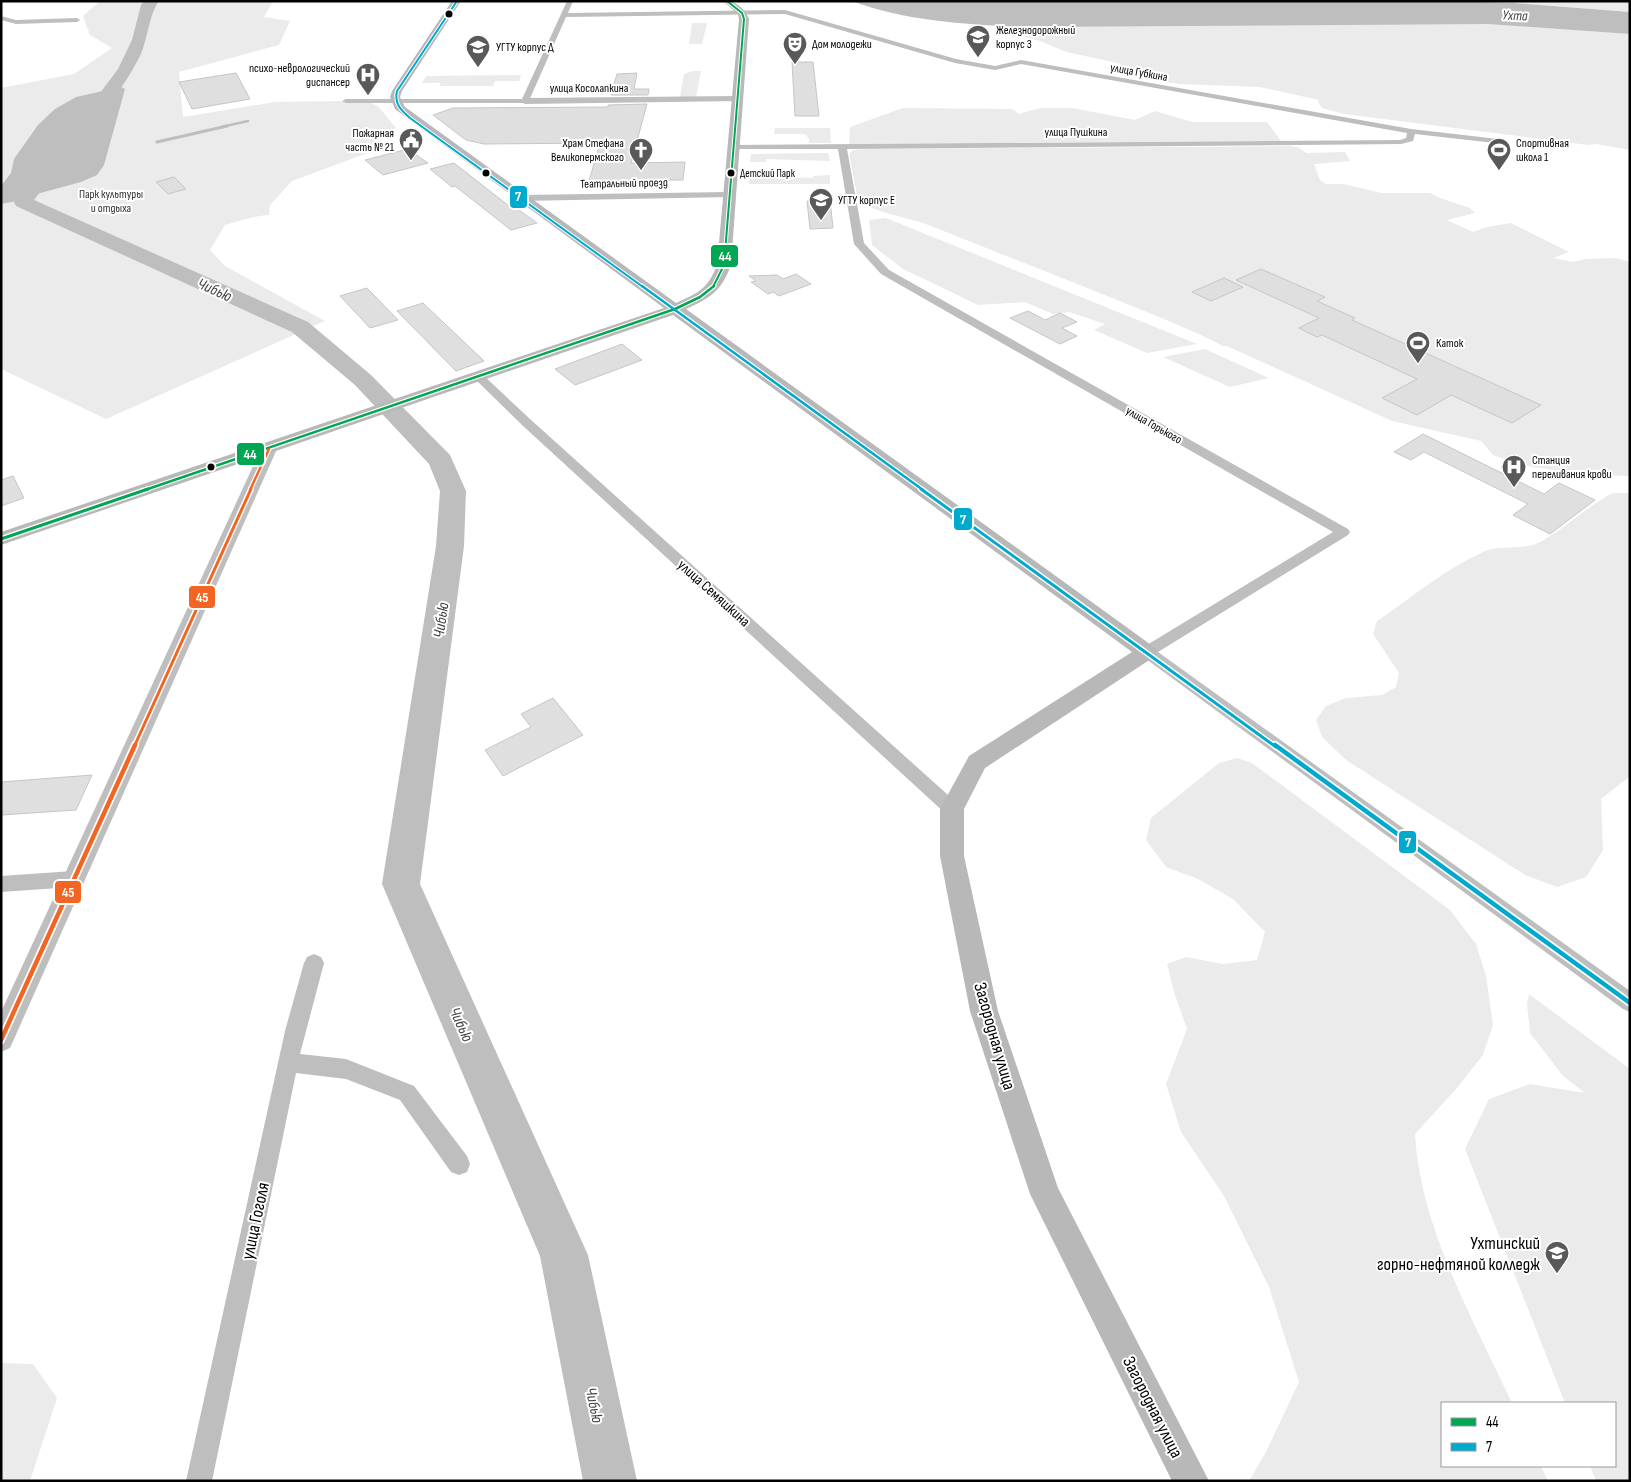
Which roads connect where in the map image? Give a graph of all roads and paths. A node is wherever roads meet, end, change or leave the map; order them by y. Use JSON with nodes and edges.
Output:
{"nodes":[{"id":1,"x":458,"y":1,"type":"edge"},
{"id":2,"x":570,"y":1,"type":"edge"},
{"id":3,"x":727,"y":1,"type":"edge"},
{"id":4,"x":742,"y":13,"type":"junction"},
{"id":5,"x":563,"y":15,"type":"junction"},
{"id":6,"x":1,"y":18,"type":"edge"},
{"id":7,"x":78,"y":20,"type":"dead end"},
{"id":8,"x":736,"y":99,"type":"junction"},
{"id":9,"x":346,"y":101,"type":"dead end"},
{"id":10,"x":525,"y":101,"type":"junction"},
{"id":11,"x":396,"y":102,"type":"junction"},
{"id":12,"x":441,"y":102,"type":"junction"},
{"id":13,"x":410,"y":118,"type":"junction"},
{"id":14,"x":1411,"y":131,"type":"junction"},
{"id":15,"x":1495,"y":141,"type":"dead end"},
{"id":16,"x":842,"y":146,"type":"junction"},
{"id":17,"x":733,"y":147,"type":"junction"},
{"id":18,"x":728,"y":195,"type":"junction"},
{"id":19,"x":521,"y":198,"type":"junction"},
{"id":20,"x":676,"y":309,"type":"junction"},
{"id":21,"x":478,"y":376,"type":"junction"},
{"id":22,"x":269,"y":449,"type":"junction"},
{"id":23,"x":1,"y":539,"type":"edge"},
{"id":24,"x":1147,"y":652,"type":"junction"},
{"id":25,"x":952,"y":809,"type":"junction"},
{"id":26,"x":73,"y":879,"type":"junction"},
{"id":27,"x":1,"y":884,"type":"edge"},
{"id":28,"x":314,"y":963,"type":"dead end"},
{"id":29,"x":1630,"y":1003,"type":"edge"},
{"id":30,"x":1,"y":1040,"type":"edge"},
{"id":31,"x":289,"y":1062,"type":"junction"},
{"id":32,"x":459,"y":1164,"type":"dead end"},
{"id":33,"x":199,"y":1481,"type":"edge"},
{"id":34,"x":1191,"y":1481,"type":"edge"}],
"edges":[{"from":1,"to":11,"type":"main road"},
{"from":2,"to":5,"type":"street"},
{"from":3,"to":4,"type":"main road"},
{"from":4,"to":5,"type":"street","name":"улица Губкина"},
{"from":4,"to":8,"type":"main road"},
{"from":4,"to":14,"type":"street","name":"улица Губкина"},
{"from":5,"to":10,"type":"street"},
{"from":6,"to":7,"type":"street"},
{"from":8,"to":10,"type":"street","name":"улица Косолапкина"},
{"from":8,"to":17,"type":"main road"},
{"from":9,"to":11,"type":"street","name":"улица Косолапкина"},
{"from":10,"to":12,"type":"street","name":"улица Косолапкина"},
{"from":11,"to":12,"type":"street","name":"улица Косолапкина"},
{"from":11,"to":13,"type":"main road"},
{"from":12,"to":13,"type":"street","name":"улица Косолапкина"},
{"from":13,"to":19,"type":"main road"},
{"from":14,"to":15,"type":"street","name":"улица Губкина"},
{"from":14,"to":16,"type":"street","name":"улица Пушкина"},
{"from":16,"to":17,"type":"street","name":"улица Пушкина"},
{"from":16,"to":24,"type":"street","name":"улица Горького"},
{"from":17,"to":18,"type":"main road"},
{"from":18,"to":19,"type":"street","name":"Театральный проезд"},
{"from":18,"to":20,"type":"main road"},
{"from":19,"to":20,"type":"main road"},
{"from":20,"to":21,"type":"main road"},
{"from":20,"to":24,"type":"main road"},
{"from":21,"to":22,"type":"main road"},
{"from":21,"to":25,"type":"street","name":"улица Семяшкина"},
{"from":22,"to":23,"type":"main road"},
{"from":22,"to":26,"type":"street"},
{"from":24,"to":25,"type":"main road","name":"Загородная улица"},
{"from":24,"to":29,"type":"street"},
{"from":25,"to":34,"type":"main road","name":"Загородная улица"},
{"from":26,"to":27,"type":"street"},
{"from":26,"to":30,"type":"street"},
{"from":28,"to":31,"type":"street","name":"улица Гоголя"},
{"from":31,"to":32,"type":"street"},
{"from":31,"to":33,"type":"street","name":"улица Гоголя"}]}
